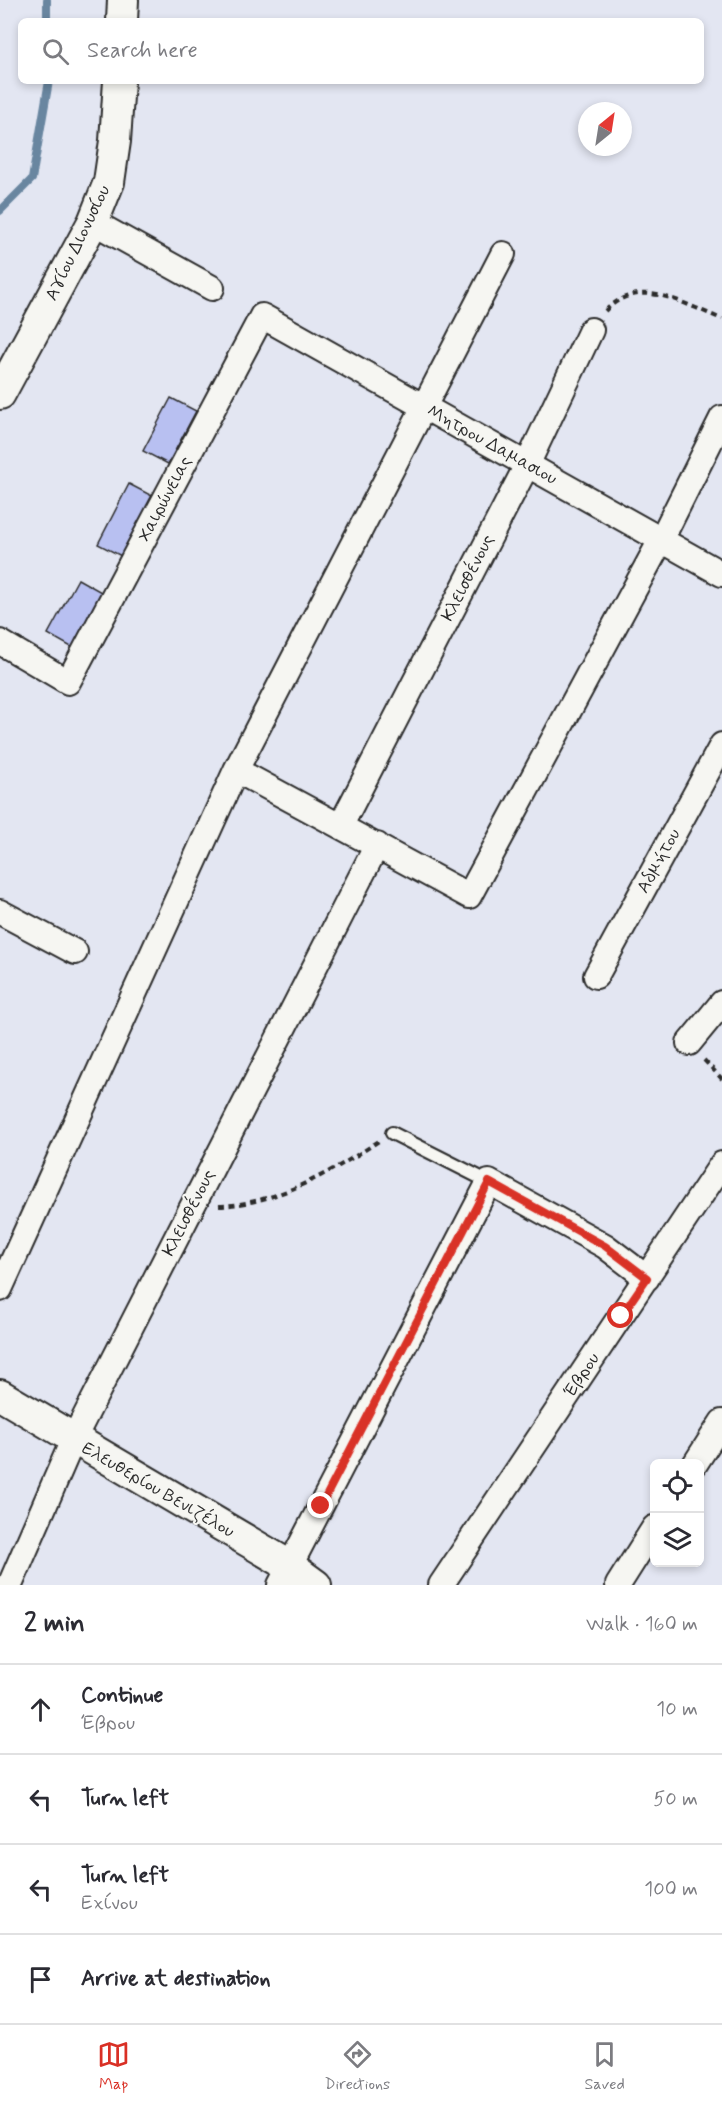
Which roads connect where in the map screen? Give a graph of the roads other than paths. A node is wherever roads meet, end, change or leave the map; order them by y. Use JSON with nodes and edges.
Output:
{"nodes":[{"id":1,"x":123,"y":0,"type":"edge"},
{"id":2,"x":122,"y":18,"type":"edge"},
{"id":3,"x":118,"y":84,"type":"edge"},
{"id":4,"x":93,"y":222,"type":"junction"},
{"id":5,"x":503,"y":254,"type":"dead end"},
{"id":6,"x":212,"y":288,"type":"dead end"},
{"id":7,"x":262,"y":316,"type":"joint"},
{"id":8,"x":591,"y":330,"type":"road end"},
{"id":9,"x":0,"y":394,"type":"edge"},
{"id":10,"x":424,"y":407,"type":"junction"},
{"id":11,"x":722,"y":418,"type":"edge"},
{"id":12,"x":527,"y":465,"type":"junction"},
{"id":13,"x":661,"y":540,"type":"junction"},
{"id":14,"x":722,"y":574,"type":"edge"},
{"id":15,"x":0,"y":642,"type":"edge"},
{"id":16,"x":722,"y":745,"type":"edge"},
{"id":17,"x":236,"y":770,"type":"junction"},
{"id":18,"x":341,"y":825,"type":"junction"},
{"id":19,"x":377,"y":845,"type":"junction"},
{"id":20,"x":0,"y":912,"type":"edge"},
{"id":21,"x":75,"y":952,"type":"dead end"},
{"id":22,"x":596,"y":976,"type":"dead end"},
{"id":23,"x":722,"y":1003,"type":"edge"},
{"id":24,"x":689,"y":1043,"type":"dead end"},
{"id":25,"x":392,"y":1133,"type":"road end"},
{"id":26,"x":722,"y":1164,"type":"edge"},
{"id":27,"x":489,"y":1182,"type":"junction"},
{"id":28,"x":647,"y":1278,"type":"junction"},
{"id":29,"x":0,"y":1289,"type":"edge"},
{"id":30,"x":0,"y":1395,"type":"edge"},
{"id":31,"x":722,"y":1422,"type":"edge"},
{"id":32,"x":73,"y":1440,"type":"junction"},
{"id":33,"x":698,"y":1459,"type":"edge"},
{"id":34,"x":650,"y":1534,"type":"edge"},
{"id":35,"x":285,"y":1576,"type":"edge"},
{"id":36,"x":10,"y":1585,"type":"edge"},
{"id":37,"x":316,"y":1585,"type":"edge"},
{"id":38,"x":441,"y":1585,"type":"edge"},
{"id":39,"x":618,"y":1585,"type":"edge"}],
"edges":[{"from":1,"to":2,"type":"street"},
{"from":3,"to":4,"type":"street","name":"Αγίου Διονυσίου"},
{"from":4,"to":6,"type":"street"},
{"from":4,"to":9,"type":"street","name":"Αγίου Διονυσίου"},
{"from":5,"to":10,"type":"street"},
{"from":7,"to":10,"type":"street","name":"Μητρου Δαμασιου"},
{"from":7,"to":15,"type":"street","name":"Χαιρώνειας"},
{"from":8,"to":12,"type":"street","name":"Κλεισθένους"},
{"from":10,"to":12,"type":"street","name":"Μητρου Δαμασιου"},
{"from":10,"to":17,"type":"street"},
{"from":11,"to":13,"type":"street"},
{"from":12,"to":13,"type":"street","name":"Μητρου Δαμασιου"},
{"from":12,"to":18,"type":"street","name":"Κλεισθένους"},
{"from":13,"to":14,"type":"street","name":"Μητρου Δαμασιου"},
{"from":13,"to":19,"type":"street"},
{"from":16,"to":22,"type":"street","name":"Αδμήτου"},
{"from":17,"to":18,"type":"street"},
{"from":17,"to":29,"type":"street"},
{"from":18,"to":19,"type":"street"},
{"from":19,"to":32,"type":"street","name":"Κλεισθένους"},
{"from":20,"to":21,"type":"street"},
{"from":23,"to":24,"type":"street"},
{"from":25,"to":27,"type":"lane"},
{"from":26,"to":28,"type":"street","name":"Έβρου"},
{"from":27,"to":28,"type":"street"},
{"from":27,"to":35,"type":"street"},
{"from":28,"to":38,"type":"street","name":"Έβρου"},
{"from":30,"to":32,"type":"street","name":"Ελευθερίου Βενιζέλου"},
{"from":31,"to":33,"type":"street"},
{"from":32,"to":35,"type":"street","name":"Ελευθερίου Βενιζέλου"},
{"from":32,"to":36,"type":"street","name":"Κλεισθένους"},
{"from":34,"to":39,"type":"street"},
{"from":35,"to":37,"type":"street","name":"Ελευθερίου Βενιζέλου"}]}
